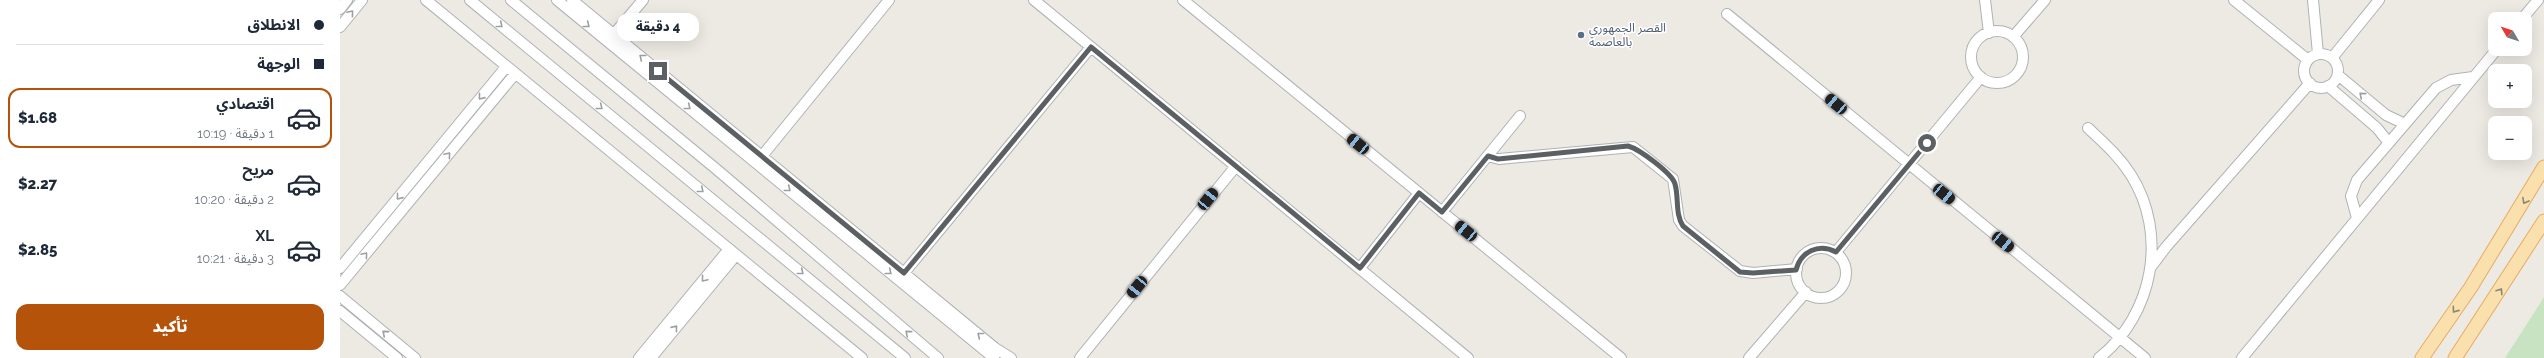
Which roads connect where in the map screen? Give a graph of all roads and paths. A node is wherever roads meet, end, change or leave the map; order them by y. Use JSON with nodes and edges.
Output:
{"nodes":[{"id":1,"x":347,"y":0,"type":"edge"},
{"id":2,"x":362,"y":0,"type":"edge"},
{"id":3,"x":426,"y":0,"type":"edge"},
{"id":4,"x":470,"y":0,"type":"edge"},
{"id":5,"x":511,"y":0,"type":"edge"},
{"id":6,"x":557,"y":0,"type":"edge"},
{"id":7,"x":572,"y":0,"type":"edge"},
{"id":8,"x":643,"y":0,"type":"edge"},
{"id":9,"x":889,"y":0,"type":"edge"},
{"id":10,"x":1034,"y":0,"type":"edge"},
{"id":11,"x":1183,"y":0,"type":"edge"},
{"id":12,"x":1985,"y":0,"type":"edge"},
{"id":13,"x":2045,"y":0,"type":"edge"},
{"id":14,"x":2234,"y":0,"type":"edge"},
{"id":15,"x":2313,"y":0,"type":"edge"},
{"id":16,"x":2379,"y":0,"type":"edge"},
{"id":17,"x":2538,"y":0,"type":"edge"},
{"id":18,"x":340,"y":9,"type":"edge"},
{"id":19,"x":2528,"y":12,"type":"edge"},
{"id":20,"x":1727,"y":14,"type":"dead end"},
{"id":21,"x":340,"y":27,"type":"edge"},
{"id":22,"x":1989,"y":33,"type":"junction"},
{"id":23,"x":614,"y":34,"type":"junction"},
{"id":24,"x":2013,"y":37,"type":"junction"},
{"id":25,"x":1091,"y":47,"type":"junction"},
{"id":26,"x":2318,"y":54,"type":"junction"},
{"id":27,"x":2491,"y":56,"type":"edge"},
{"id":28,"x":2332,"y":58,"type":"junction"},
{"id":29,"x":2308,"y":60,"type":"junction"},
{"id":30,"x":506,"y":67,"type":"junction"},
{"id":31,"x":515,"y":74,"type":"junction"},
{"id":32,"x":2338,"y":75,"type":"junction"},
{"id":33,"x":1981,"y":77,"type":"junction"},
{"id":34,"x":2473,"y":77,"type":"junction"},
{"id":35,"x":2310,"y":83,"type":"junction"},
{"id":36,"x":2328,"y":86,"type":"junction"},
{"id":37,"x":2383,"y":113,"type":"junction"},
{"id":38,"x":1520,"y":116,"type":"dead end"},
{"id":39,"x":2373,"y":124,"type":"junction"},
{"id":40,"x":2405,"y":124,"type":"junction"},
{"id":41,"x":2088,"y":128,"type":"dead end"},
{"id":42,"x":2389,"y":143,"type":"junction"},
{"id":43,"x":762,"y":156,"type":"junction"},
{"id":44,"x":1488,"y":156,"type":"junction"},
{"id":45,"x":1909,"y":165,"type":"junction"},
{"id":46,"x":1236,"y":166,"type":"junction"},
{"id":47,"x":2544,"y":167,"type":"edge"},
{"id":48,"x":1419,"y":193,"type":"junction"},
{"id":49,"x":1442,"y":212,"type":"junction"},
{"id":50,"x":2357,"y":218,"type":"junction"},
{"id":51,"x":2544,"y":221,"type":"edge"},
{"id":52,"x":2152,"y":237,"type":"junction"},
{"id":53,"x":2171,"y":240,"type":"junction"},
{"id":54,"x":732,"y":252,"type":"junction"},
{"id":55,"x":1836,"y":252,"type":"junction"},
{"id":56,"x":2151,"y":267,"type":"junction"},
{"id":57,"x":340,"y":268,"type":"edge"},
{"id":58,"x":1360,"y":268,"type":"junction"},
{"id":59,"x":1796,"y":270,"type":"junction"},
{"id":60,"x":904,"y":273,"type":"junction"},
{"id":61,"x":340,"y":285,"type":"edge"},
{"id":62,"x":1806,"y":292,"type":"junction"},
{"id":63,"x":340,"y":296,"type":"edge"},
{"id":64,"x":353,"y":306,"type":"junction"},
{"id":65,"x":343,"y":313,"type":"edge"},
{"id":66,"x":2120,"y":338,"type":"junction"},
{"id":67,"x":397,"y":358,"type":"edge"},
{"id":68,"x":415,"y":358,"type":"edge"},
{"id":69,"x":639,"y":358,"type":"edge"},
{"id":70,"x":651,"y":358,"type":"edge"},
{"id":71,"x":862,"y":358,"type":"edge"},
{"id":72,"x":905,"y":358,"type":"edge"},
{"id":73,"x":938,"y":358,"type":"edge"},
{"id":74,"x":994,"y":358,"type":"edge"},
{"id":75,"x":1011,"y":358,"type":"edge"},
{"id":76,"x":1080,"y":358,"type":"edge"},
{"id":77,"x":1468,"y":358,"type":"edge"},
{"id":78,"x":1621,"y":358,"type":"edge"},
{"id":79,"x":1749,"y":358,"type":"edge"},
{"id":80,"x":2099,"y":358,"type":"edge"},
{"id":81,"x":2145,"y":358,"type":"edge"},
{"id":82,"x":2242,"y":358,"type":"edge"},
{"id":83,"x":2422,"y":358,"type":"edge"},
{"id":84,"x":2455,"y":358,"type":"edge"}],
"edges":[{"from":1,"to":18,"type":"street"},
{"from":21,"to":2,"type":"street","one_way":true},
{"from":3,"to":30,"type":"street"},
{"from":4,"to":72,"type":"street","one_way":true},
{"from":73,"to":5,"type":"street","one_way":true},
{"from":6,"to":74,"type":"street","one_way":true},
{"from":7,"to":23,"type":"street"},
{"from":8,"to":23,"type":"street"},
{"from":9,"to":43,"type":"street"},
{"from":10,"to":25,"type":"street"},
{"from":11,"to":48,"type":"street"},
{"from":12,"to":22,"type":"street"},
{"from":13,"to":24,"type":"street"},
{"from":14,"to":29,"type":"street"},
{"from":15,"to":26,"type":"street"},
{"from":16,"to":28,"type":"street"},
{"from":17,"to":19,"type":"street"},
{"from":20,"to":45,"type":"street"},
{"from":22,"to":24,"type":"street"},
{"from":22,"to":33,"type":"street"},
{"from":43,"to":23,"type":"street","one_way":true},
{"from":24,"to":33,"type":"street"},
{"from":25,"to":46,"type":"street"},
{"from":25,"to":60,"type":"street"},
{"from":26,"to":28,"type":"street"},
{"from":26,"to":29,"type":"street"},
{"from":27,"to":34,"type":"street"},
{"from":28,"to":32,"type":"street"},
{"from":29,"to":35,"type":"street"},
{"from":30,"to":31,"type":"street"},
{"from":30,"to":57,"type":"street","one_way":true},
{"from":31,"to":54,"type":"street"},
{"from":61,"to":31,"type":"street","one_way":true},
{"from":32,"to":36,"type":"street"},
{"from":37,"to":32,"type":"street","one_way":true},
{"from":33,"to":45,"type":"street"},
{"from":34,"to":40,"type":"street"},
{"from":34,"to":50,"type":"street"},
{"from":35,"to":36,"type":"street"},
{"from":35,"to":53,"type":"street"},
{"from":36,"to":39,"type":"street"},
{"from":37,"to":39,"type":"street"},
{"from":37,"to":40,"type":"street"},
{"from":38,"to":44,"type":"street"},
{"from":39,"to":42,"type":"street"},
{"from":40,"to":42,"type":"street"},
{"from":41,"to":52,"type":"street"},
{"from":42,"to":50,"type":"street"},
{"from":43,"to":60,"type":"street"},
{"from":44,"to":49,"type":"street"},
{"from":44,"to":59,"type":"street"},
{"from":45,"to":55,"type":"street"},
{"from":45,"to":66,"type":"street"},
{"from":46,"to":58,"type":"street"},
{"from":46,"to":76,"type":"street"},
{"from":47,"to":83,"type":"main road","one_way":true},
{"from":48,"to":49,"type":"street"},
{"from":48,"to":58,"type":"street"},
{"from":49,"to":78,"type":"street"},
{"from":50,"to":82,"type":"street"},
{"from":84,"to":51,"type":"main road","one_way":true},
{"from":52,"to":53,"type":"street"},
{"from":52,"to":56,"type":"street"},
{"from":53,"to":56,"type":"street"},
{"from":54,"to":69,"type":"street","one_way":true},
{"from":70,"to":54,"type":"street","one_way":true},
{"from":54,"to":71,"type":"street"},
{"from":55,"to":59,"type":"street"},
{"from":55,"to":62,"type":"street"},
{"from":56,"to":66,"type":"street"},
{"from":58,"to":77,"type":"street"},
{"from":59,"to":62,"type":"street"},
{"from":75,"to":60,"type":"street","one_way":true},
{"from":62,"to":79,"type":"street"},
{"from":63,"to":64,"type":"street"},
{"from":64,"to":65,"type":"street"},
{"from":68,"to":64,"type":"street","one_way":true},
{"from":65,"to":67,"type":"street"},
{"from":66,"to":80,"type":"street"},
{"from":66,"to":81,"type":"street"}]}
